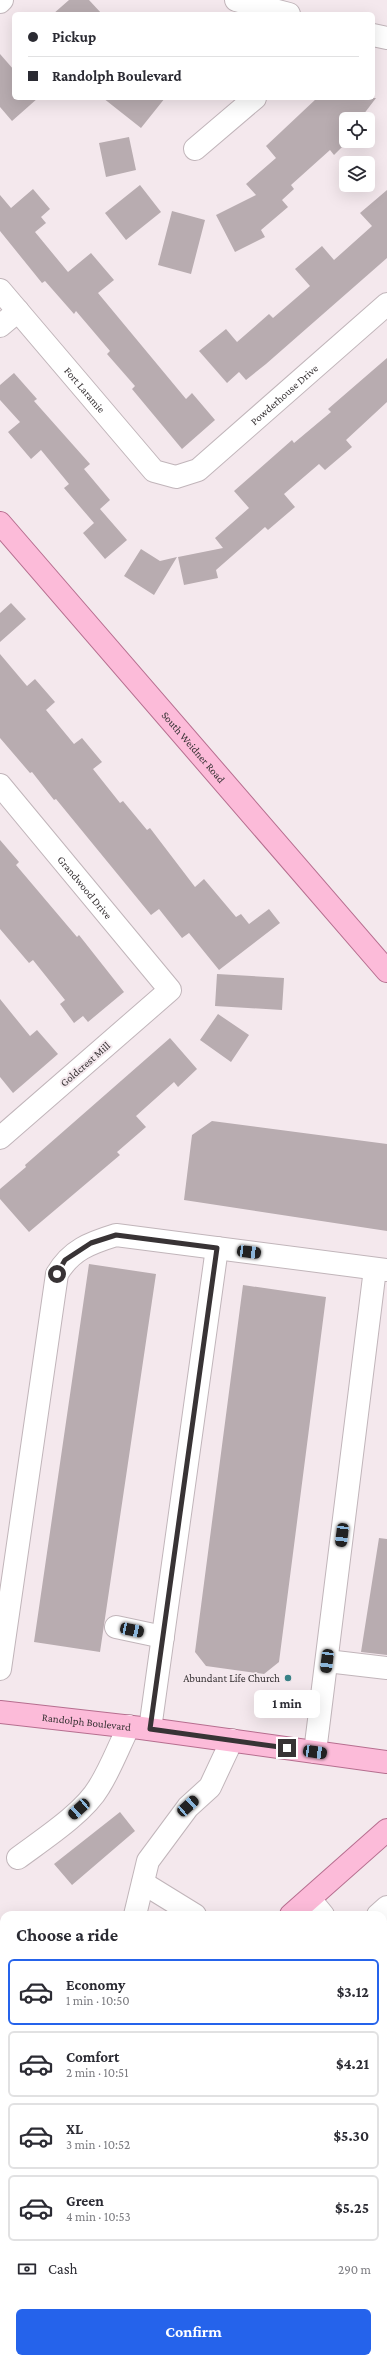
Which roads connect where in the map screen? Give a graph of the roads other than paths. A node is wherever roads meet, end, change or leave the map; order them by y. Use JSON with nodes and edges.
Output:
{"nodes":[{"id":1,"x":2,"y":0,"type":"edge"},
{"id":2,"x":236,"y":0,"type":"edge"},
{"id":3,"x":0,"y":2,"type":"edge"},
{"id":4,"x":281,"y":12,"type":"edge"},
{"id":5,"x":375,"y":35,"type":"edge"},
{"id":6,"x":387,"y":38,"type":"edge"},
{"id":7,"x":253,"y":100,"type":"edge"},
{"id":8,"x":195,"y":149,"type":"dead end"},
{"id":9,"x":0,"y":290,"type":"edge"},
{"id":10,"x":387,"y":304,"type":"edge"},
{"id":11,"x":18,"y":311,"type":"junction"},
{"id":12,"x":0,"y":326,"type":"edge"},
{"id":13,"x":176,"y":477,"type":"joint"},
{"id":14,"x":0,"y":524,"type":"edge"},
{"id":15,"x":0,"y":786,"type":"edge"},
{"id":16,"x":387,"y":971,"type":"edge"},
{"id":17,"x":170,"y":990,"type":"joint"},
{"id":18,"x":1,"y":1134,"type":"edge"},
{"id":19,"x":217,"y":1248,"type":"junction"},
{"id":20,"x":381,"y":1269,"type":"edge"},
{"id":21,"x":116,"y":1627,"type":"dead end"},
{"id":22,"x":163,"y":1637,"type":"junction"},
{"id":23,"x":327,"y":1661,"type":"junction"},
{"id":24,"x":387,"y":1668,"type":"edge"},
{"id":25,"x":0,"y":1669,"type":"edge"},
{"id":26,"x":0,"y":1712,"type":"edge"},
{"id":27,"x":139,"y":1728,"type":"junction"},
{"id":28,"x":232,"y":1740,"type":"junction"},
{"id":29,"x":315,"y":1752,"type":"junction"},
{"id":30,"x":387,"y":1762,"type":"edge"},
{"id":31,"x":387,"y":1830,"type":"edge"},
{"id":32,"x":18,"y":1858,"type":"dead end"},
{"id":33,"x":143,"y":1883,"type":"junction"},
{"id":34,"x":316,"y":1907,"type":"edge"},
{"id":35,"x":136,"y":1911,"type":"edge"},
{"id":36,"x":188,"y":1911,"type":"edge"},
{"id":37,"x":304,"y":1911,"type":"edge"}],
"edges":[{"from":1,"to":3,"type":"street"},
{"from":2,"to":4,"type":"street"},
{"from":5,"to":6,"type":"street"},
{"from":7,"to":8,"type":"street"},
{"from":9,"to":11,"type":"street","name":"Fort Laramie"},
{"from":10,"to":13,"type":"street","name":"Powderhouse Drive"},
{"from":11,"to":12,"type":"street"},
{"from":11,"to":13,"type":"street","name":"Fort Laramie"},
{"from":14,"to":16,"type":"main road","name":"South Weidner Road"},
{"from":15,"to":17,"type":"street","name":"Grandwood Drive"},
{"from":17,"to":18,"type":"street","name":"Goldcrest Mill"},
{"from":19,"to":20,"type":"street"},
{"from":19,"to":22,"type":"street"},
{"from":19,"to":25,"type":"street"},
{"from":20,"to":23,"type":"street"},
{"from":21,"to":22,"type":"street"},
{"from":22,"to":27,"type":"street"},
{"from":23,"to":24,"type":"street"},
{"from":23,"to":29,"type":"street"},
{"from":26,"to":27,"type":"main road","name":"Randolph Boulevard"},
{"from":27,"to":28,"type":"main road","name":"Randolph Boulevard"},
{"from":27,"to":32,"type":"street"},
{"from":28,"to":29,"type":"main road","name":"Randolph Boulevard"},
{"from":28,"to":33,"type":"street"},
{"from":29,"to":30,"type":"main road","name":"Randolph Boulevard"},
{"from":31,"to":34,"type":"main road"},
{"from":33,"to":35,"type":"street"},
{"from":33,"to":36,"type":"street"},
{"from":34,"to":37,"type":"main road"}]}
